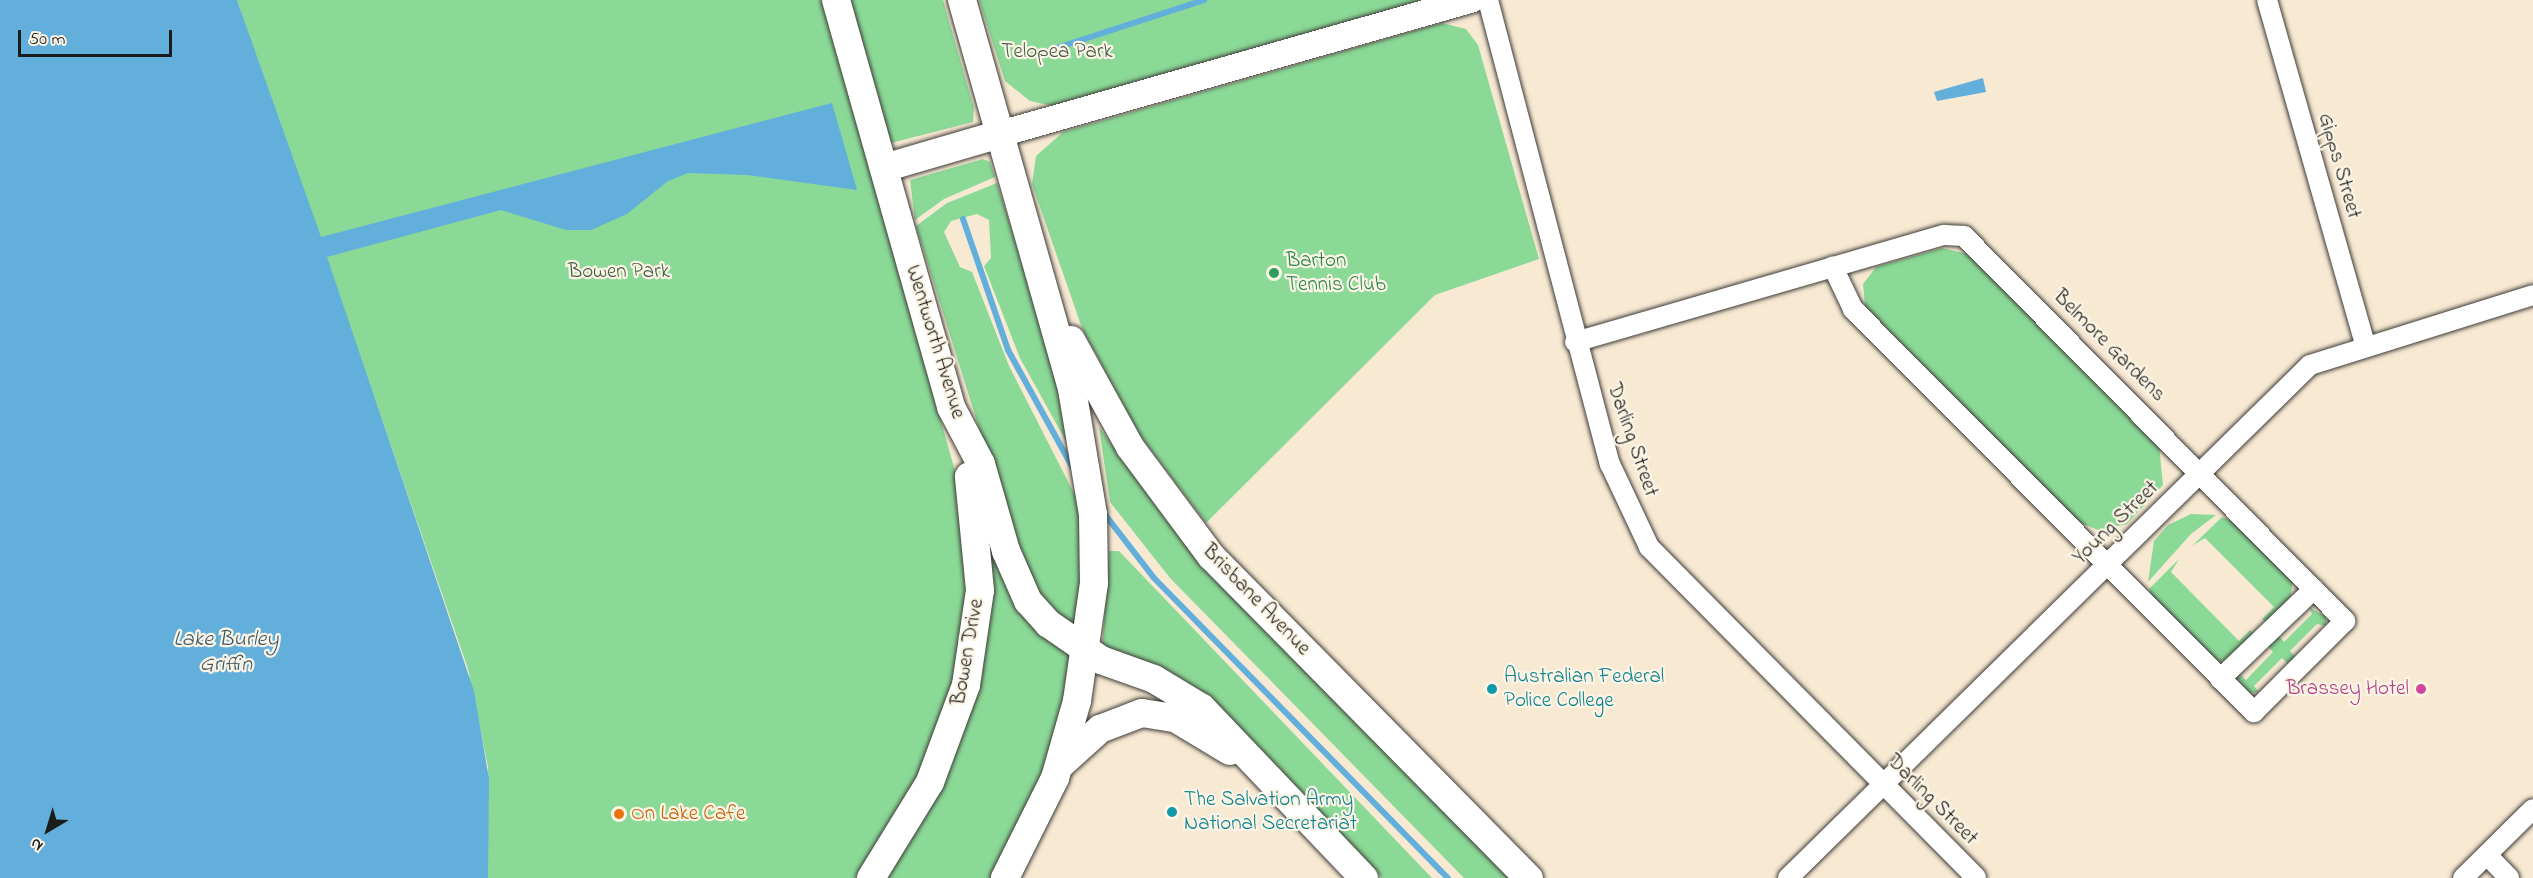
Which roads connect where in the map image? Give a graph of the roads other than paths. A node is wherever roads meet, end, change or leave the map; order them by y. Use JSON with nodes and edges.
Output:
{"nodes":[{"id":1,"x":836,"y":0,"type":"edge"},
{"id":2,"x":962,"y":0,"type":"edge"},
{"id":3,"x":1471,"y":0,"type":"edge"},
{"id":4,"x":1488,"y":0,"type":"edge"},
{"id":5,"x":2266,"y":0,"type":"edge"},
{"id":6,"x":1000,"y":134,"type":"junction"},
{"id":7,"x":884,"y":168,"type":"junction"},
{"id":8,"x":1833,"y":267,"type":"junction"},
{"id":9,"x":1039,"y":280,"type":"junction"},
{"id":10,"x":2533,"y":295,"type":"edge"},
{"id":11,"x":1575,"y":342,"type":"junction"},
{"id":12,"x":2365,"y":345,"type":"junction"},
{"id":13,"x":951,"y":407,"type":"junction"},
{"id":14,"x":2201,"y":473,"type":"junction"},
{"id":15,"x":2106,"y":566,"type":"junction"},
{"id":16,"x":2313,"y":589,"type":"junction"},
{"id":17,"x":1089,"y":651,"type":"junction"},
{"id":18,"x":2220,"y":679,"type":"junction"},
{"id":19,"x":1059,"y":766,"type":"junction"},
{"id":20,"x":1254,"y":767,"type":"junction"},
{"id":21,"x":1884,"y":784,"type":"junction"},
{"id":22,"x":2533,"y":809,"type":"edge"},
{"id":23,"x":2487,"y":855,"type":"junction"},
{"id":24,"x":871,"y":878,"type":"edge"},
{"id":25,"x":1005,"y":878,"type":"edge"},
{"id":26,"x":1364,"y":878,"type":"edge"},
{"id":27,"x":1529,"y":878,"type":"edge"},
{"id":28,"x":1788,"y":878,"type":"edge"},
{"id":29,"x":1976,"y":878,"type":"edge"},
{"id":30,"x":2463,"y":878,"type":"edge"},
{"id":31,"x":2509,"y":878,"type":"edge"}],
"edges":[{"from":1,"to":7,"type":"main road","name":"Wentworth Avenue"},
{"from":2,"to":6,"type":"main road"},
{"from":3,"to":6,"type":"street"},
{"from":4,"to":11,"type":"street","name":"Darling Street"},
{"from":5,"to":12,"type":"street","name":"Gipps Street"},
{"from":6,"to":7,"type":"main road"},
{"from":6,"to":9,"type":"main road"},
{"from":7,"to":13,"type":"main road","name":"Wentworth Avenue"},
{"from":8,"to":11,"type":"street","name":"Belmore Gardens"},
{"from":8,"to":14,"type":"street","name":"Belmore Gardens"},
{"from":8,"to":15,"type":"street","name":"Belmore Gardens"},
{"from":9,"to":17,"type":"main road"},
{"from":9,"to":27,"type":"main road","name":"Brisbane Avenue"},
{"from":10,"to":12,"type":"street","name":"Young Street"},
{"from":11,"to":21,"type":"street","name":"Darling Street"},
{"from":12,"to":14,"type":"street","name":"Young Street"},
{"from":13,"to":17,"type":"main road","name":"Wentworth Avenue"},
{"from":13,"to":24,"type":"main road","name":"Bowen Drive"},
{"from":14,"to":15,"type":"street","name":"Young Street"},
{"from":14,"to":16,"type":"street","name":"Belmore Gardens"},
{"from":15,"to":18,"type":"street","name":"Belmore Gardens"},
{"from":15,"to":21,"type":"street","name":"Young Street"},
{"from":16,"to":18,"type":"street"},
{"from":16,"to":18,"type":"street","name":"Belmore Gardens"},
{"from":17,"to":19,"type":"main road"},
{"from":17,"to":20,"type":"main road","name":"Wentworth Avenue"},
{"from":19,"to":20,"type":"main road"},
{"from":19,"to":25,"type":"main road"},
{"from":20,"to":26,"type":"main road"},
{"from":21,"to":28,"type":"street","name":"Young Street"},
{"from":21,"to":29,"type":"street","name":"Darling Street"},
{"from":22,"to":23,"type":"street"},
{"from":23,"to":30,"type":"street"},
{"from":23,"to":31,"type":"street"}]}
